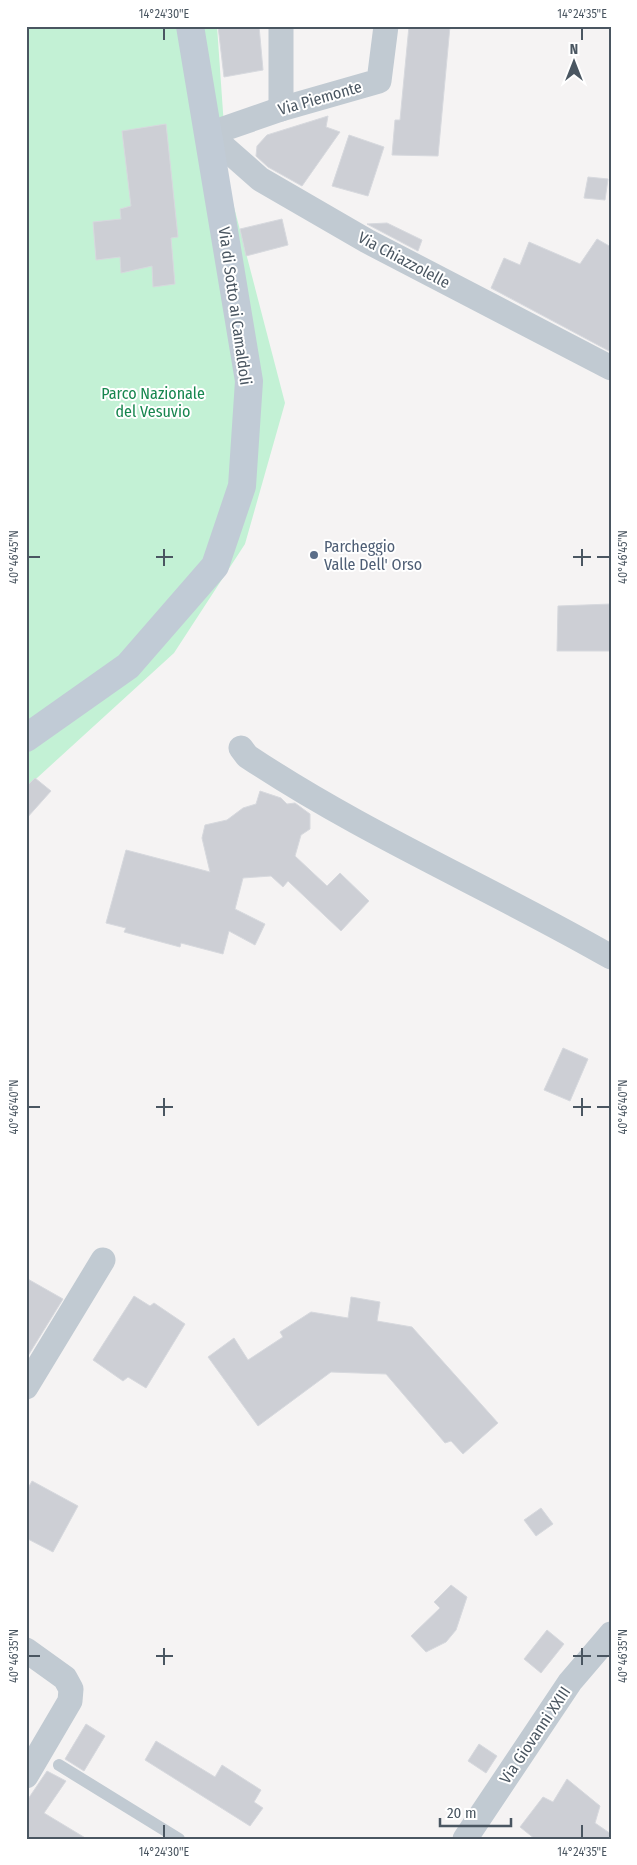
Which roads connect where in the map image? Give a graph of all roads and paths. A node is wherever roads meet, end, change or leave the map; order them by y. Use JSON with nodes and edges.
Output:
{"nodes":[{"id":1,"x":190,"y":26,"type":"edge"},
{"id":2,"x":281,"y":26,"type":"edge"},
{"id":3,"x":386,"y":26,"type":"edge"},
{"id":4,"x":281,"y":109,"type":"junction"},
{"id":5,"x":209,"y":134,"type":"junction"},
{"id":6,"x":611,"y":368,"type":"edge"},
{"id":7,"x":26,"y":738,"type":"edge"},
{"id":8,"x":241,"y":748,"type":"dead end"},
{"id":9,"x":611,"y":957,"type":"edge"},
{"id":10,"x":103,"y":1260,"type":"dead end"},
{"id":11,"x":26,"y":1387,"type":"edge"},
{"id":12,"x":611,"y":1634,"type":"edge"},
{"id":13,"x":26,"y":1650,"type":"edge"},
{"id":14,"x":59,"y":1765,"type":"dead end"},
{"id":15,"x":26,"y":1776,"type":"edge"},
{"id":16,"x":178,"y":1839,"type":"edge"},
{"id":17,"x":465,"y":1839,"type":"edge"}],
"edges":[{"from":1,"to":5,"type":"street","name":"Via di Sotto ai Camaldoli"},
{"from":2,"to":4,"type":"street"},
{"from":3,"to":4,"type":"street","name":"Via Piemonte"},
{"from":4,"to":5,"type":"street","name":"Via Piemonte"},
{"from":5,"to":6,"type":"street","name":"Via Chiazzolelle"},
{"from":5,"to":7,"type":"street","name":"Via di Sotto ai Camaldoli"},
{"from":8,"to":9,"type":"street"},
{"from":10,"to":11,"type":"street"},
{"from":12,"to":17,"type":"street","name":"Via Giovanni XXIII"},
{"from":13,"to":15,"type":"street"},
{"from":14,"to":16,"type":"lane"}]}
